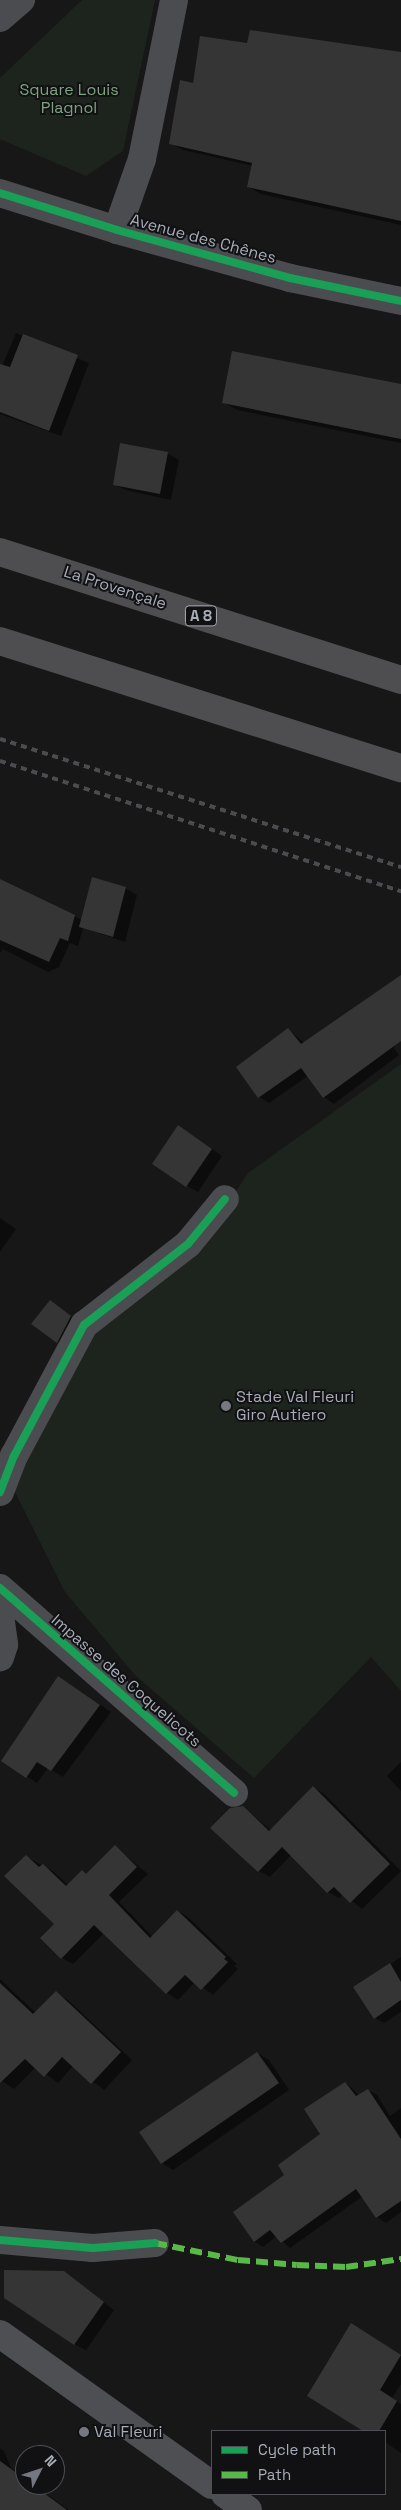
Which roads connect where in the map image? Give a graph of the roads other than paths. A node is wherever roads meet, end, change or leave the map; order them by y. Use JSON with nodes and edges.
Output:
{"nodes":[{"id":1,"x":21,"y":0,"type":"edge"},
{"id":2,"x":174,"y":0,"type":"edge"},
{"id":3,"x":0,"y":18,"type":"edge"},
{"id":4,"x":0,"y":193,"type":"edge"},
{"id":5,"x":117,"y":230,"type":"junction"},
{"id":6,"x":401,"y":301,"type":"edge"},
{"id":7,"x":0,"y":552,"type":"edge"},
{"id":8,"x":0,"y":641,"type":"edge"},
{"id":9,"x":401,"y":680,"type":"edge"},
{"id":10,"x":401,"y":768,"type":"edge"},
{"id":11,"x":225,"y":1199,"type":"dead end"},
{"id":12,"x":0,"y":1492,"type":"edge"},
{"id":13,"x":0,"y":1588,"type":"edge"},
{"id":14,"x":0,"y":1615,"type":"edge"},
{"id":15,"x":0,"y":1657,"type":"edge"},
{"id":16,"x":234,"y":1793,"type":"dead end"},
{"id":17,"x":0,"y":2240,"type":"edge"},
{"id":18,"x":155,"y":2243,"type":"dead end"},
{"id":19,"x":0,"y":2334,"type":"edge"},
{"id":20,"x":211,"y":2484,"type":"edge"},
{"id":21,"x":226,"y":2495,"type":"edge"},
{"id":22,"x":248,"y":2510,"type":"edge"}],
"edges":[{"from":1,"to":3,"type":"street"},
{"from":2,"to":5,"type":"street"},
{"from":4,"to":5,"type":"street","name":"Avenue des Chênes"},
{"from":5,"to":6,"type":"street","name":"Avenue des Chênes"},
{"from":7,"to":9,"type":"highway","name":"La Provençale","number":"A 8"},
{"from":8,"to":10,"type":"highway"},
{"from":11,"to":12,"type":"street"},
{"from":13,"to":16,"type":"street","name":"Impasse des Coquelicots"},
{"from":14,"to":15,"type":"street"},
{"from":17,"to":18,"type":"street"},
{"from":19,"to":20,"type":"main road"},
{"from":21,"to":22,"type":"main road"}]}
